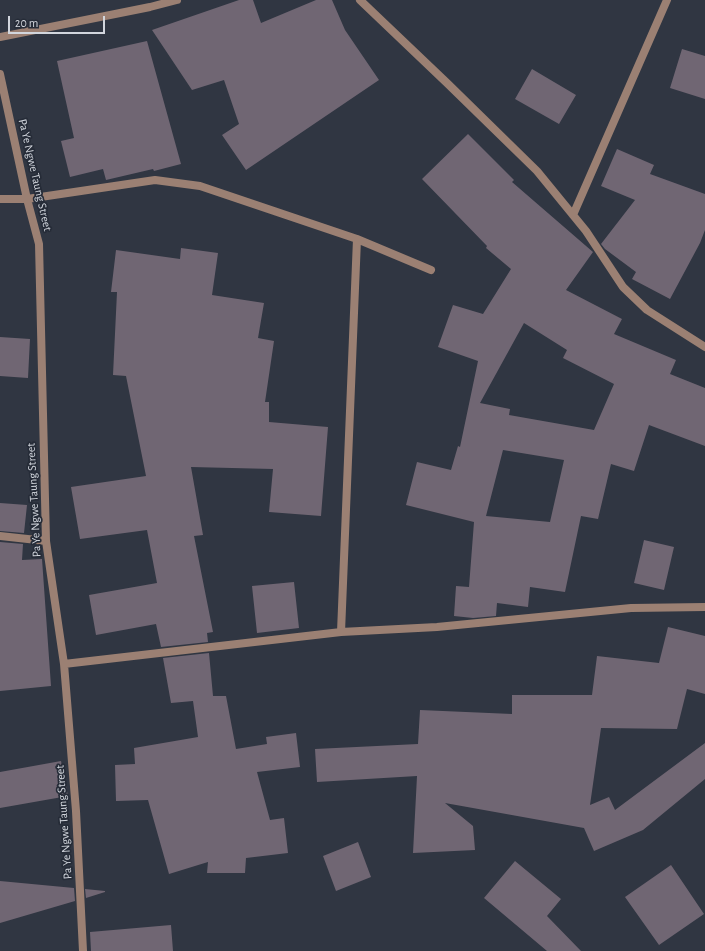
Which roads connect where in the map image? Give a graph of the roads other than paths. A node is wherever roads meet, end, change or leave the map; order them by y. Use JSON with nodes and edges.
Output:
{"nodes":[{"id":1,"x":177,"y":0,"type":"edge"},
{"id":2,"x":360,"y":0,"type":"edge"},
{"id":3,"x":667,"y":0,"type":"edge"},
{"id":4,"x":0,"y":38,"type":"edge"},
{"id":5,"x":0,"y":74,"type":"edge"},
{"id":6,"x":0,"y":199,"type":"edge"},
{"id":7,"x":27,"y":199,"type":"junction"},
{"id":8,"x":573,"y":215,"type":"junction"},
{"id":9,"x":357,"y":239,"type":"junction"},
{"id":10,"x":431,"y":270,"type":"dead end"},
{"id":11,"x":705,"y":347,"type":"edge"},
{"id":12,"x":0,"y":536,"type":"edge"},
{"id":13,"x":46,"y":541,"type":"junction"},
{"id":14,"x":705,"y":607,"type":"edge"},
{"id":15,"x":341,"y":632,"type":"junction"},
{"id":16,"x":64,"y":664,"type":"junction"},
{"id":17,"x":83,"y":951,"type":"edge"}],
"edges":[{"from":1,"to":4,"type":"street"},
{"from":2,"to":8,"type":"street"},
{"from":3,"to":8,"type":"street"},
{"from":5,"to":7,"type":"street","name":"Pa Ye Ngwe Taung Street"},
{"from":6,"to":7,"type":"street"},
{"from":7,"to":9,"type":"street"},
{"from":7,"to":13,"type":"street","name":"Pa Ye Ngwe Taung Street"},
{"from":8,"to":11,"type":"street"},
{"from":9,"to":10,"type":"street"},
{"from":9,"to":15,"type":"street"},
{"from":12,"to":13,"type":"street"},
{"from":13,"to":16,"type":"street","name":"Pa Ye Ngwe Taung Street"},
{"from":14,"to":15,"type":"street"},
{"from":15,"to":16,"type":"street"},
{"from":16,"to":17,"type":"street","name":"Pa Ye Ngwe Taung Street"}]}
